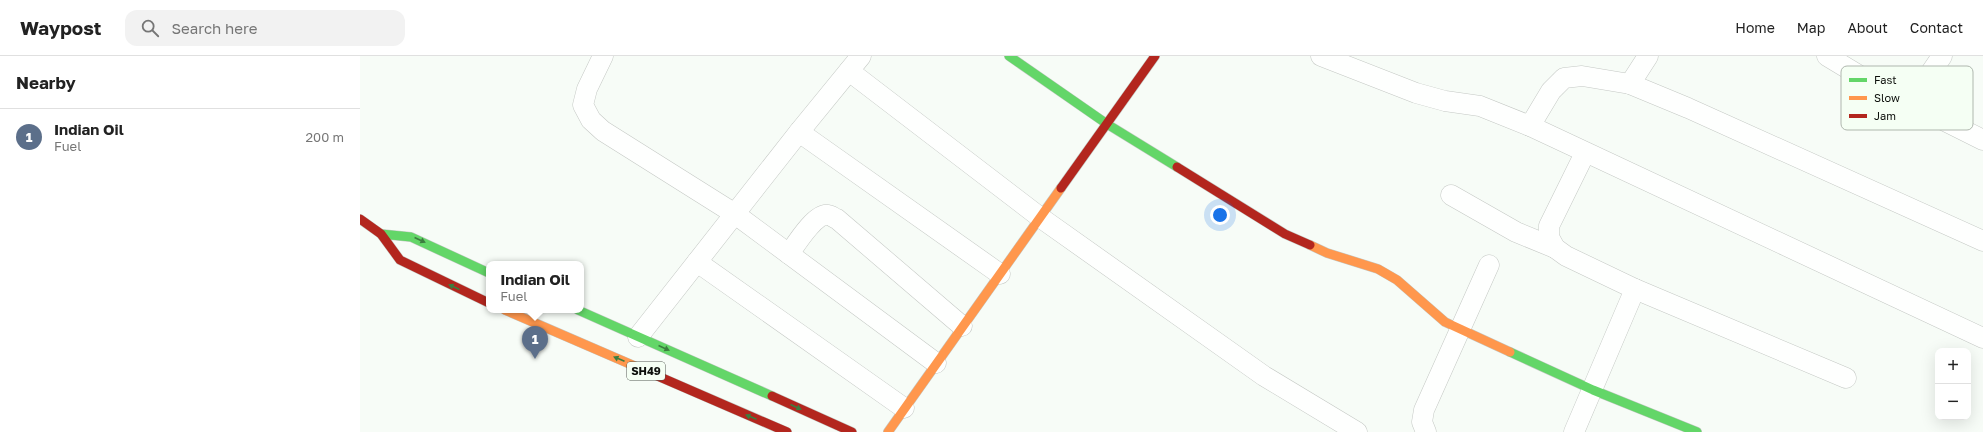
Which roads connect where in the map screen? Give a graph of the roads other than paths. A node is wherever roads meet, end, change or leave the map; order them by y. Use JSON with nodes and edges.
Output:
{"nodes":[{"id":1,"x":603,"y":56,"type":"edge"},
{"id":2,"x":1009,"y":56,"type":"edge"},
{"id":3,"x":1155,"y":56,"type":"edge"},
{"id":4,"x":1321,"y":56,"type":"edge"},
{"id":5,"x":1648,"y":56,"type":"edge"},
{"id":6,"x":1826,"y":56,"type":"edge"},
{"id":7,"x":1942,"y":56,"type":"edge"},
{"id":8,"x":855,"y":64,"type":"edge"},
{"id":9,"x":1844,"y":66,"type":"edge"},
{"id":10,"x":1935,"y":66,"type":"edge"},
{"id":11,"x":1630,"y":84,"type":"junction"},
{"id":12,"x":1107,"y":124,"type":"junction"},
{"id":13,"x":1530,"y":126,"type":"junction"},
{"id":14,"x":1963,"y":130,"type":"edge"},
{"id":15,"x":799,"y":132,"type":"junction"},
{"id":16,"x":1983,"y":140,"type":"edge"},
{"id":17,"x":1586,"y":153,"type":"junction"},
{"id":18,"x":1451,"y":195,"type":"dead end"},
{"id":19,"x":736,"y":214,"type":"junction"},
{"id":20,"x":1041,"y":218,"type":"junction"},
{"id":21,"x":360,"y":219,"type":"edge"},
{"id":22,"x":382,"y":234,"type":"junction"},
{"id":23,"x":1983,"y":241,"type":"edge"},
{"id":24,"x":1555,"y":248,"type":"junction"},
{"id":25,"x":789,"y":254,"type":"junction"},
{"id":26,"x":697,"y":262,"type":"junction"},
{"id":27,"x":1489,"y":265,"type":"dead end"},
{"id":28,"x":486,"y":272,"type":"edge"},
{"id":29,"x":1000,"y":274,"type":"junction"},
{"id":30,"x":1634,"y":289,"type":"junction"},
{"id":31,"x":486,"y":302,"type":"edge"},
{"id":32,"x":512,"y":313,"type":"edge"},
{"id":33,"x":584,"y":313,"type":"edge"},
{"id":34,"x":962,"y":326,"type":"junction"},
{"id":35,"x":1462,"y":330,"type":"junction"},
{"id":36,"x":638,"y":337,"type":"junction"},
{"id":37,"x":1983,"y":338,"type":"edge"},
{"id":38,"x":936,"y":364,"type":"junction"},
{"id":39,"x":1846,"y":378,"type":"dead end"},
{"id":40,"x":1593,"y":390,"type":"junction"},
{"id":41,"x":904,"y":408,"type":"junction"},
{"id":42,"x":787,"y":432,"type":"edge"},
{"id":43,"x":852,"y":432,"type":"edge"},
{"id":44,"x":888,"y":432,"type":"edge"},
{"id":45,"x":1357,"y":432,"type":"edge"},
{"id":46,"x":1426,"y":432,"type":"edge"},
{"id":47,"x":1574,"y":432,"type":"edge"},
{"id":48,"x":1697,"y":432,"type":"edge"}],
"edges":[{"from":1,"to":19,"type":"street"},
{"from":2,"to":12,"type":"street"},
{"from":3,"to":12,"type":"street"},
{"from":4,"to":13,"type":"street"},
{"from":5,"to":11,"type":"street"},
{"from":6,"to":9,"type":"street"},
{"from":7,"to":10,"type":"street"},
{"from":8,"to":15,"type":"street"},
{"from":8,"to":20,"type":"street"},
{"from":11,"to":13,"type":"street"},
{"from":11,"to":23,"type":"street"},
{"from":12,"to":20,"type":"street"},
{"from":12,"to":35,"type":"street"},
{"from":13,"to":17,"type":"street"},
{"from":14,"to":16,"type":"street"},
{"from":15,"to":19,"type":"street"},
{"from":15,"to":29,"type":"street"},
{"from":17,"to":24,"type":"street"},
{"from":17,"to":37,"type":"street"},
{"from":18,"to":24,"type":"street"},
{"from":19,"to":25,"type":"street"},
{"from":19,"to":26,"type":"street"},
{"from":20,"to":29,"type":"street"},
{"from":20,"to":45,"type":"street"},
{"from":21,"to":22,"type":"street"},
{"from":22,"to":28,"type":"street","one_way":true},
{"from":31,"to":22,"type":"street","one_way":true},
{"from":24,"to":30,"type":"street"},
{"from":25,"to":34,"type":"street"},
{"from":25,"to":38,"type":"street"},
{"from":26,"to":36,"type":"street"},
{"from":26,"to":41,"type":"street"},
{"from":27,"to":35,"type":"street"},
{"from":29,"to":34,"type":"street"},
{"from":30,"to":39,"type":"street"},
{"from":30,"to":40,"type":"street"},
{"from":42,"to":32,"type":"street","number":"SH49","one_way":true},
{"from":33,"to":36,"type":"street","number":"SH49"},
{"from":34,"to":38,"type":"street"},
{"from":35,"to":40,"type":"street"},
{"from":35,"to":46,"type":"street"},
{"from":36,"to":43,"type":"street","number":"SH49","one_way":true},
{"from":38,"to":41,"type":"street"},
{"from":40,"to":47,"type":"street"},
{"from":40,"to":48,"type":"street"},
{"from":41,"to":44,"type":"street"}]}
